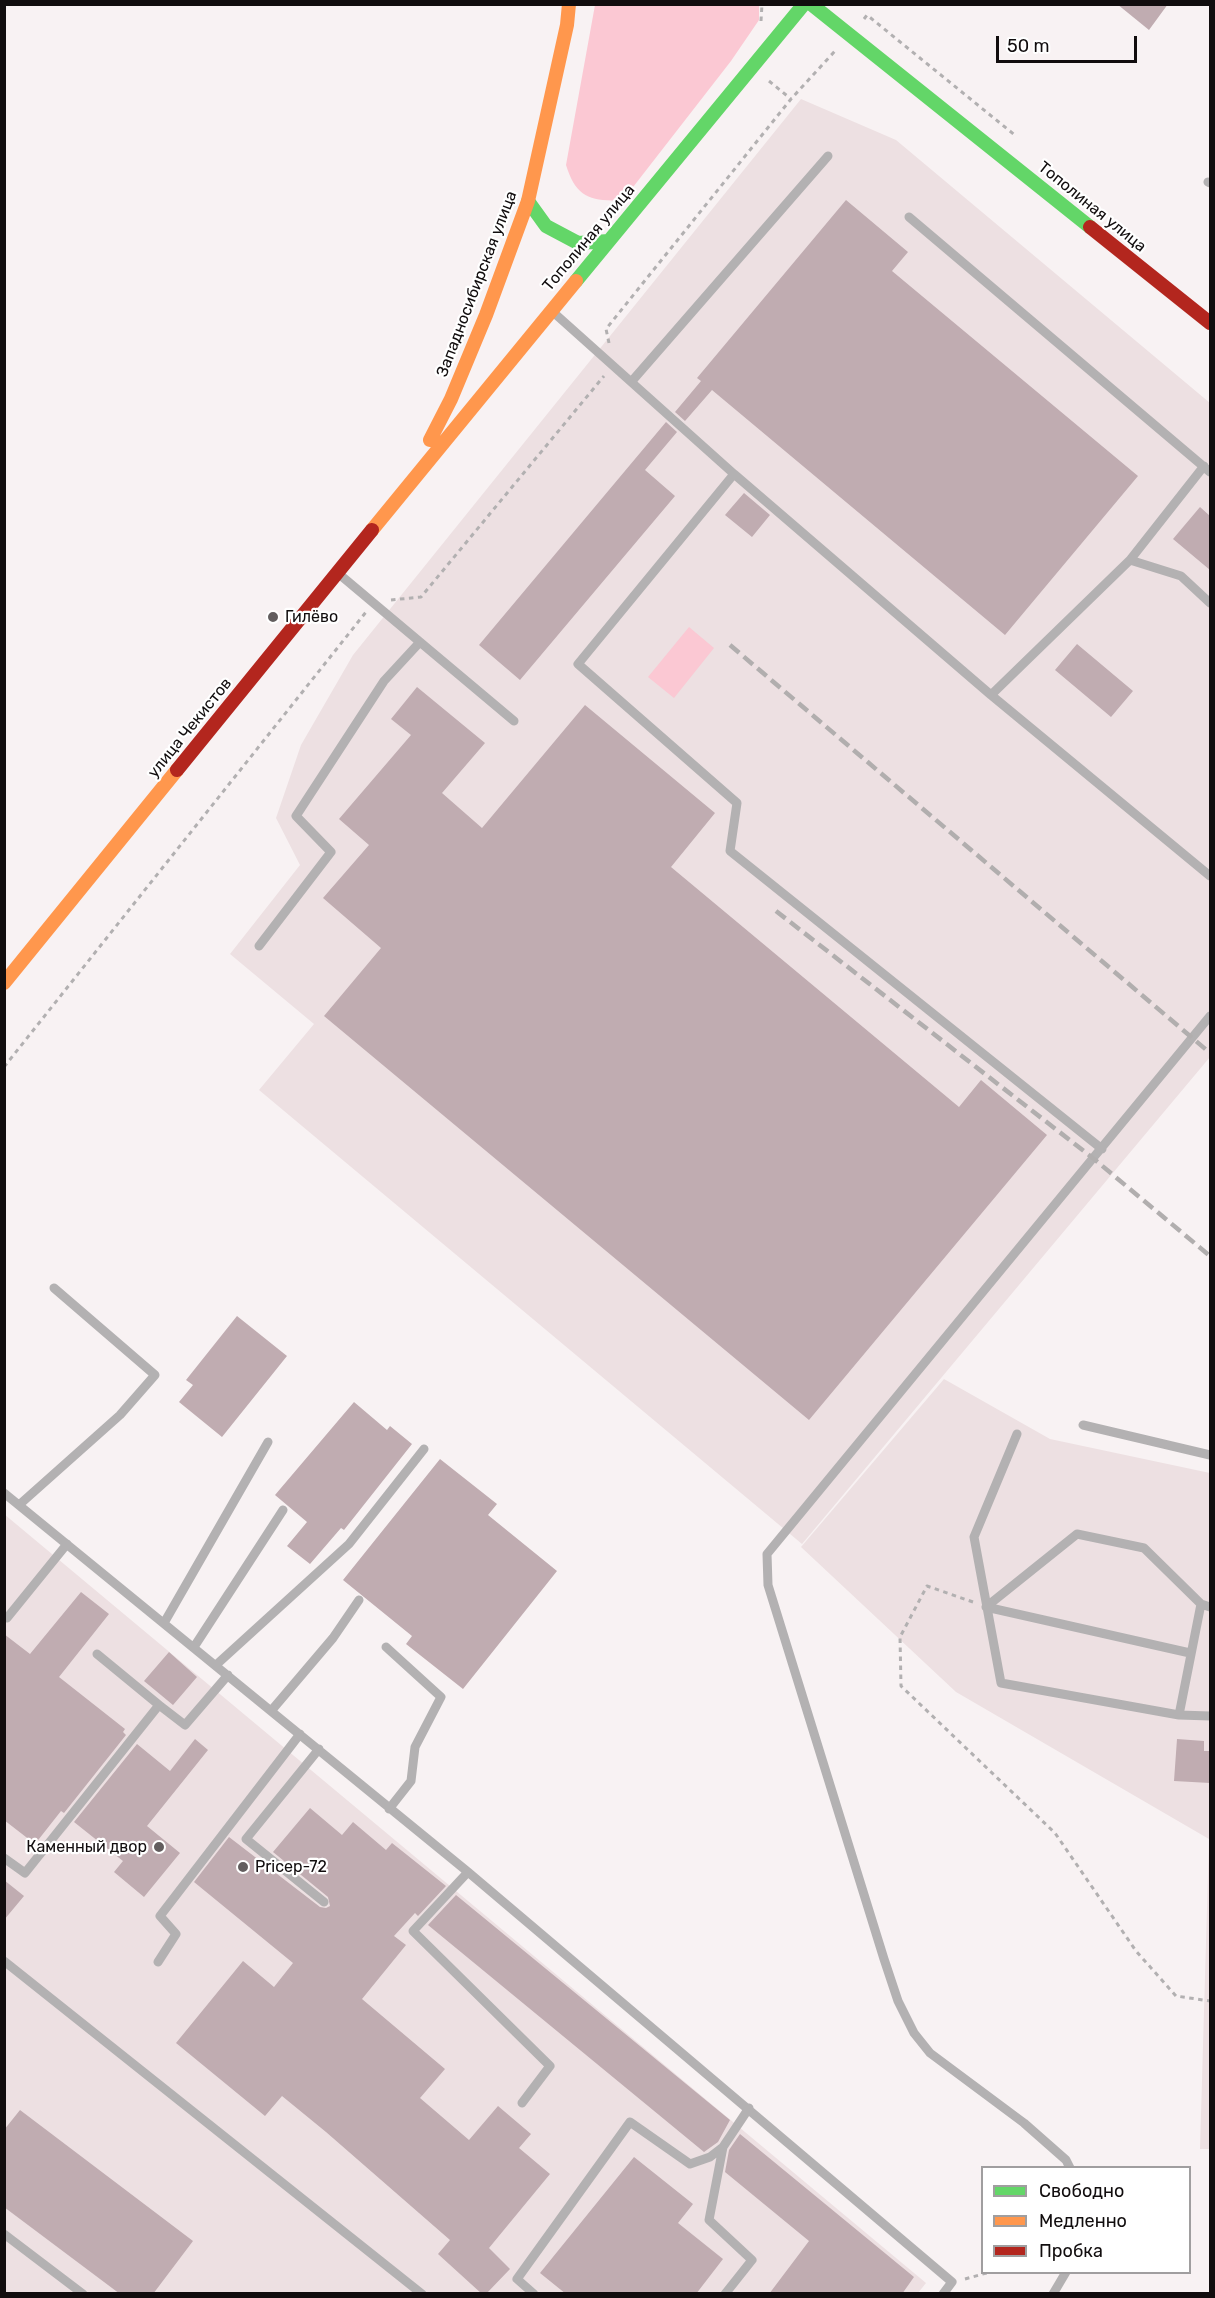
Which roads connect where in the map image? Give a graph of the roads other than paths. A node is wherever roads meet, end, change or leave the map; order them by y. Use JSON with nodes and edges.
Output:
{"nodes":[{"id":1,"x":569,"y":4,"type":"edge"},
{"id":2,"x":804,"y":4,"type":"edge"},
{"id":3,"x":811,"y":4,"type":"edge"},
{"id":4,"x":828,"y":156,"type":"dead end"},
{"id":5,"x":528,"y":201,"type":"junction"},
{"id":6,"x":909,"y":217,"type":"dead end"},
{"id":7,"x":609,"y":241,"type":"junction"},
{"id":8,"x":551,"y":310,"type":"junction"},
{"id":9,"x":1210,"y":323,"type":"edge"},
{"id":10,"x":632,"y":381,"type":"junction"},
{"id":11,"x":1207,"y":469,"type":"edge"},
{"id":12,"x":734,"y":474,"type":"junction"},
{"id":13,"x":401,"y":494,"type":"junction"},
{"id":14,"x":1130,"y":560,"type":"junction"},
{"id":15,"x":337,"y":573,"type":"junction"},
{"id":16,"x":1210,"y":603,"type":"edge"},
{"id":17,"x":420,"y":642,"type":"junction"},
{"id":18,"x":991,"y":695,"type":"junction"},
{"id":19,"x":514,"y":721,"type":"dead end"},
{"id":20,"x":1210,"y":876,"type":"edge"},
{"id":21,"x":259,"y":946,"type":"dead end"},
{"id":22,"x":6,"y":979,"type":"edge"},
{"id":23,"x":1210,"y":1016,"type":"edge"},
{"id":24,"x":1102,"y":1149,"type":"junction"},
{"id":25,"x":54,"y":1288,"type":"dead end"},
{"id":26,"x":1083,"y":1425,"type":"dead end"},
{"id":27,"x":1017,"y":1434,"type":"dead end"},
{"id":28,"x":268,"y":1442,"type":"dead end"},
{"id":29,"x":424,"y":1449,"type":"dead end"},
{"id":30,"x":1210,"y":1455,"type":"edge"},
{"id":31,"x":4,"y":1494,"type":"edge"},
{"id":32,"x":19,"y":1505,"type":"junction"},
{"id":33,"x":283,"y":1510,"type":"dead end"},
{"id":34,"x":67,"y":1544,"type":"junction"},
{"id":35,"x":359,"y":1600,"type":"dead end"},
{"id":36,"x":1206,"y":1605,"type":"edge"},
{"id":37,"x":986,"y":1607,"type":"junction"},
{"id":38,"x":8,"y":1618,"type":"dead end"},
{"id":39,"x":164,"y":1623,"type":"junction"},
{"id":40,"x":194,"y":1647,"type":"junction"},
{"id":41,"x":386,"y":1647,"type":"dead end"},
{"id":42,"x":1190,"y":1653,"type":"junction"},
{"id":43,"x":97,"y":1654,"type":"dead end"},
{"id":44,"x":216,"y":1665,"type":"junction"},
{"id":45,"x":228,"y":1675,"type":"junction"},
{"id":46,"x":159,"y":1705,"type":"junction"},
{"id":47,"x":271,"y":1711,"type":"junction"},
{"id":48,"x":1179,"y":1715,"type":"junction"},
{"id":49,"x":1210,"y":1716,"type":"edge"},
{"id":50,"x":300,"y":1734,"type":"junction"},
{"id":51,"x":319,"y":1749,"type":"junction"},
{"id":52,"x":389,"y":1809,"type":"junction"},
{"id":53,"x":4,"y":1858,"type":"edge"},
{"id":54,"x":468,"y":1872,"type":"junction"},
{"id":55,"x":324,"y":1902,"type":"dead end"},
{"id":56,"x":4,"y":1961,"type":"edge"},
{"id":57,"x":158,"y":1962,"type":"dead end"},
{"id":58,"x":522,"y":2103,"type":"dead end"},
{"id":59,"x":748,"y":2108,"type":"junction"},
{"id":60,"x":723,"y":2147,"type":"junction"},
{"id":61,"x":1069,"y":2166,"type":"edge"},
{"id":62,"x":4,"y":2234,"type":"edge"},
{"id":63,"x":1065,"y":2274,"type":"edge"},
{"id":64,"x":83,"y":2294,"type":"edge"},
{"id":65,"x":422,"y":2294,"type":"edge"},
{"id":66,"x":534,"y":2294,"type":"edge"},
{"id":67,"x":725,"y":2294,"type":"edge"},
{"id":68,"x":943,"y":2294,"type":"edge"},
{"id":69,"x":1053,"y":2294,"type":"edge"}],
"edges":[{"from":1,"to":5,"type":"main road","name":"Западносибирская улица"},
{"from":2,"to":7,"type":"main road","name":"Тополиная улица"},
{"from":3,"to":9,"type":"main road","name":"Тополиная улица"},
{"from":4,"to":10,"type":"lane"},
{"from":5,"to":7,"type":"main road"},
{"from":5,"to":13,"type":"main road","name":"Западносибирская улица"},
{"from":6,"to":11,"type":"lane"},
{"from":7,"to":8,"type":"main road","name":"Тополиная улица"},
{"from":8,"to":10,"type":"lane"},
{"from":8,"to":13,"type":"main road","name":"Тополиная улица"},
{"from":10,"to":12,"type":"lane"},
{"from":11,"to":14,"type":"lane"},
{"from":12,"to":18,"type":"lane"},
{"from":12,"to":24,"type":"lane"},
{"from":13,"to":15,"type":"main road","name":"улица Чекистов"},
{"from":14,"to":16,"type":"lane"},
{"from":14,"to":18,"type":"lane"},
{"from":15,"to":17,"type":"lane"},
{"from":15,"to":22,"type":"main road","name":"улица Чекистов"},
{"from":17,"to":19,"type":"lane"},
{"from":17,"to":21,"type":"lane"},
{"from":18,"to":20,"type":"lane"},
{"from":23,"to":24,"type":"lane"},
{"from":24,"to":61,"type":"lane"},
{"from":25,"to":32,"type":"lane"},
{"from":26,"to":30,"type":"lane"},
{"from":27,"to":37,"type":"lane"},
{"from":28,"to":39,"type":"lane"},
{"from":29,"to":44,"type":"lane"},
{"from":31,"to":32,"type":"lane"},
{"from":32,"to":34,"type":"lane"},
{"from":33,"to":40,"type":"lane"},
{"from":34,"to":38,"type":"lane"},
{"from":34,"to":39,"type":"lane"},
{"from":35,"to":47,"type":"lane"},
{"from":36,"to":37,"type":"lane"},
{"from":36,"to":42,"type":"lane"},
{"from":37,"to":42,"type":"lane"},
{"from":37,"to":48,"type":"lane"},
{"from":39,"to":40,"type":"lane"},
{"from":40,"to":44,"type":"lane"},
{"from":41,"to":52,"type":"lane"},
{"from":42,"to":48,"type":"lane"},
{"from":43,"to":46,"type":"lane"},
{"from":44,"to":45,"type":"lane"},
{"from":45,"to":46,"type":"lane"},
{"from":45,"to":47,"type":"lane"},
{"from":46,"to":53,"type":"lane"},
{"from":47,"to":50,"type":"lane"},
{"from":48,"to":49,"type":"lane"},
{"from":50,"to":51,"type":"lane"},
{"from":50,"to":57,"type":"lane"},
{"from":51,"to":52,"type":"lane"},
{"from":51,"to":55,"type":"lane"},
{"from":52,"to":54,"type":"lane"},
{"from":54,"to":58,"type":"lane"},
{"from":54,"to":59,"type":"lane"},
{"from":56,"to":65,"type":"lane"},
{"from":59,"to":60,"type":"lane"},
{"from":59,"to":68,"type":"lane"},
{"from":60,"to":66,"type":"lane"},
{"from":60,"to":67,"type":"lane"},
{"from":62,"to":64,"type":"lane"},
{"from":63,"to":69,"type":"lane"}]}
